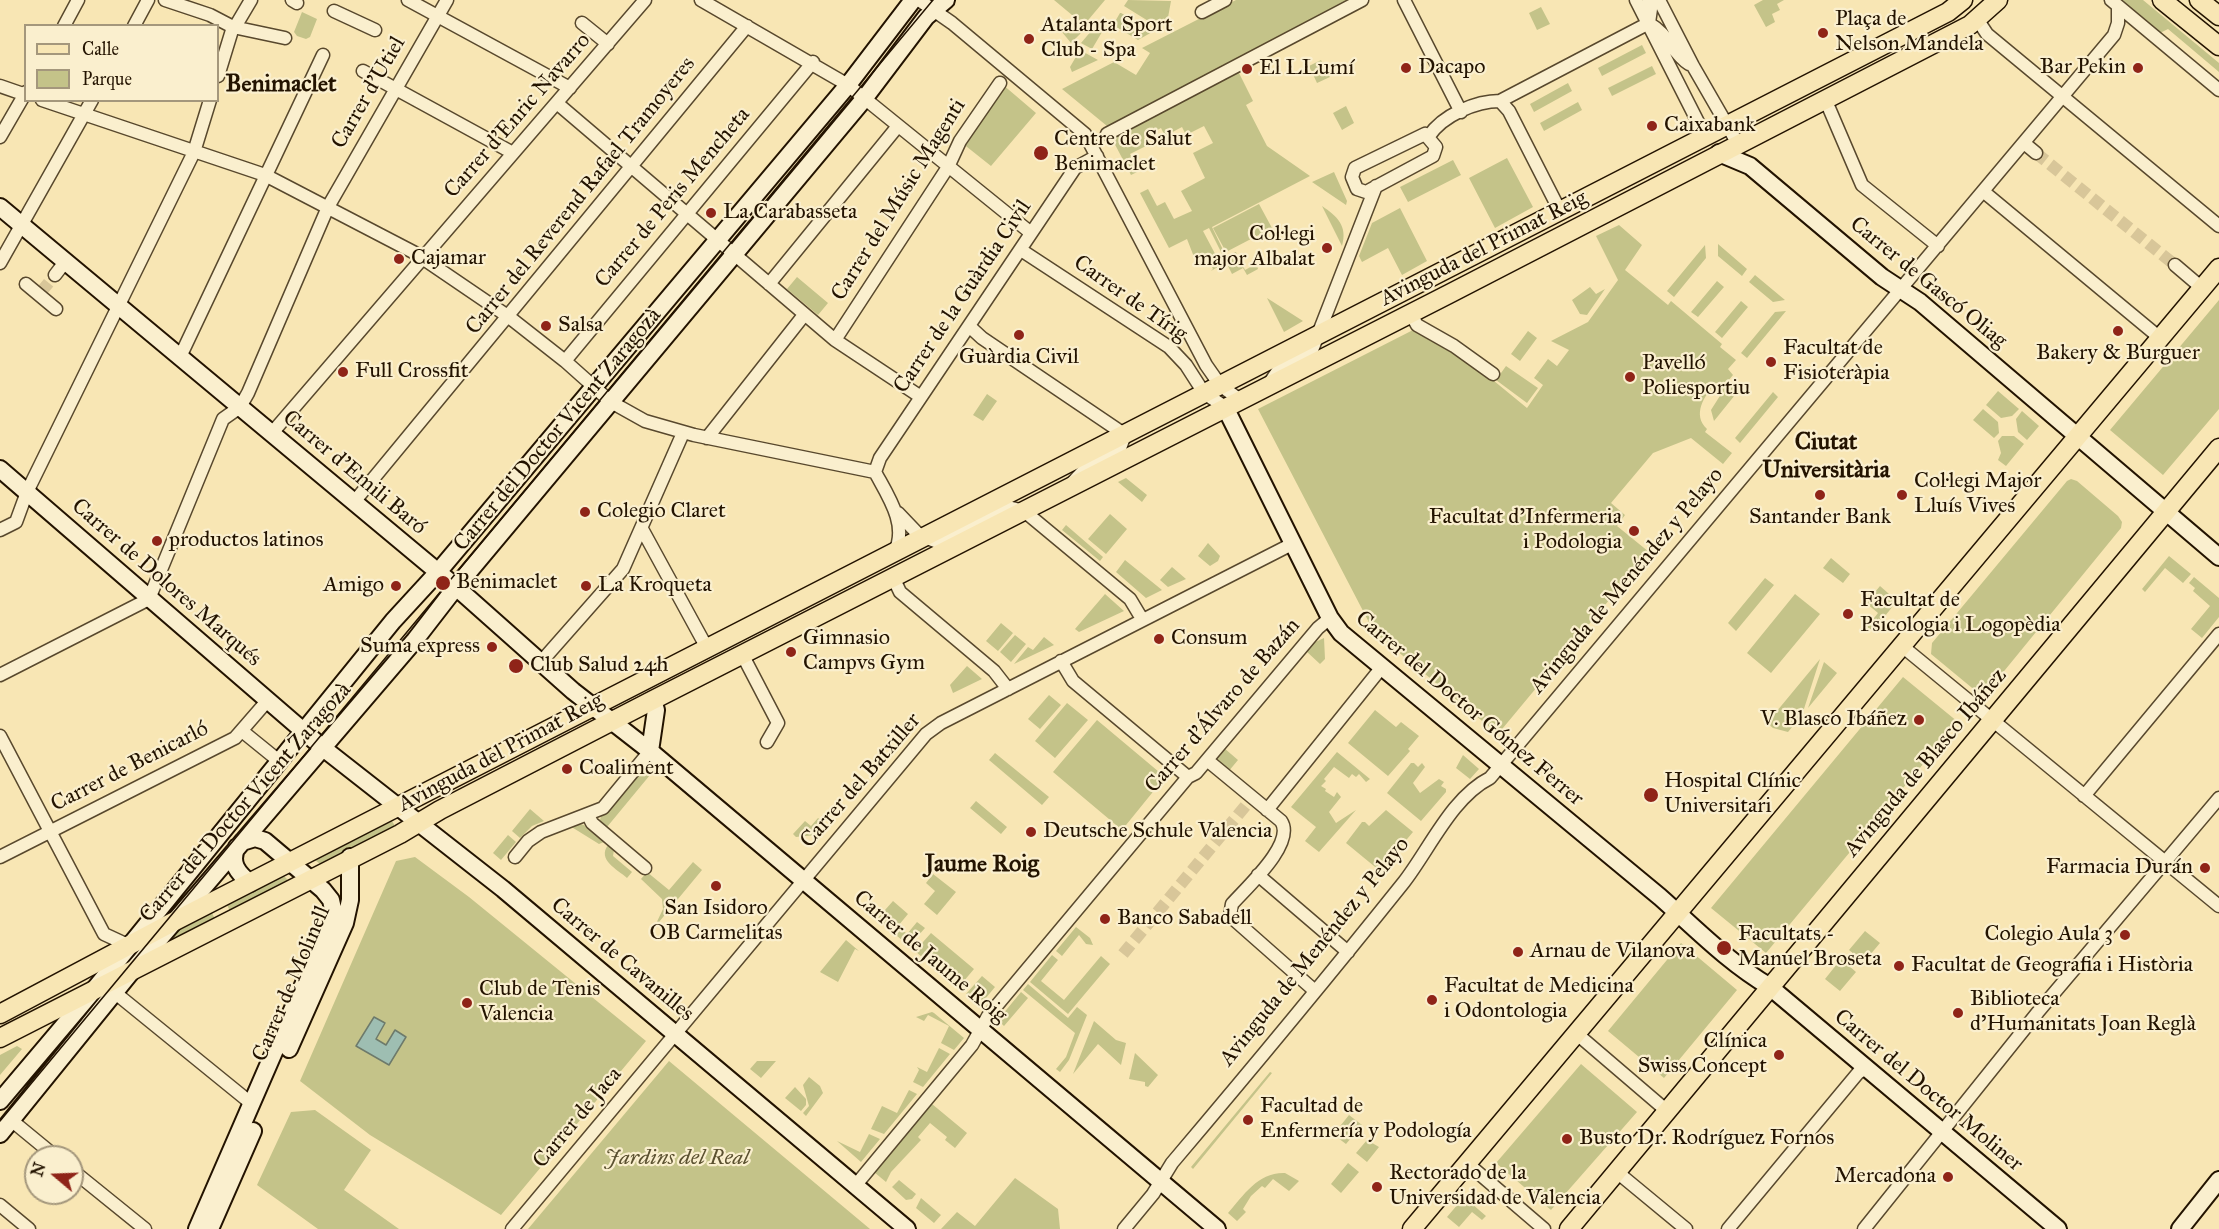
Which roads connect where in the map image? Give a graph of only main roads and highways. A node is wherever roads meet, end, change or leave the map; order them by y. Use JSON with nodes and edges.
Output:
{"nodes":[{"id":1,"x":1998,"y":0,"type":"edge"},
{"id":2,"x":2162,"y":0,"type":"edge"},
{"id":3,"x":2199,"y":0,"type":"edge"},
{"id":4,"x":1958,"y":2,"type":"edge"},
{"id":5,"x":2219,"y":16,"type":"edge"},
{"id":6,"x":2219,"y":46,"type":"edge"},
{"id":7,"x":1842,"y":65,"type":"junction"},
{"id":8,"x":1827,"y":103,"type":"junction"},
{"id":9,"x":2219,"y":268,"type":"edge"},
{"id":10,"x":2219,"y":448,"type":"edge"},
{"id":11,"x":706,"y":648,"type":"junction"},
{"id":12,"x":653,"y":700,"type":"junction"},
{"id":13,"x":0,"y":1014,"type":"edge"},
{"id":14,"x":0,"y":1038,"type":"edge"},
{"id":15,"x":1412,"y":1229,"type":"edge"},
{"id":16,"x":1569,"y":1229,"type":"edge"}],
"edges":[{"from":1,"to":8,"type":"main road","name":"Avinguda del Primat Reig"},
{"from":2,"to":6,"type":"main road"},
{"from":3,"to":5,"type":"main road"},
{"from":4,"to":7,"type":"main road","name":"Avinguda del Primat Reig"},
{"from":7,"to":8,"type":"main road"},
{"from":7,"to":11,"type":"main road","name":"Avinguda del Primat Reig"},
{"from":8,"to":12,"type":"main road","name":"Avinguda del Primat Reig"},
{"from":9,"to":15,"type":"main road"},
{"from":10,"to":16,"type":"main road","name":"Avinguda de Blasco Ibáñez"},
{"from":11,"to":12,"type":"main road"},
{"from":11,"to":13,"type":"main road","name":"Avinguda del Primat Reig"},
{"from":12,"to":14,"type":"main road","name":"Avinguda del Primat Reig"}]}
